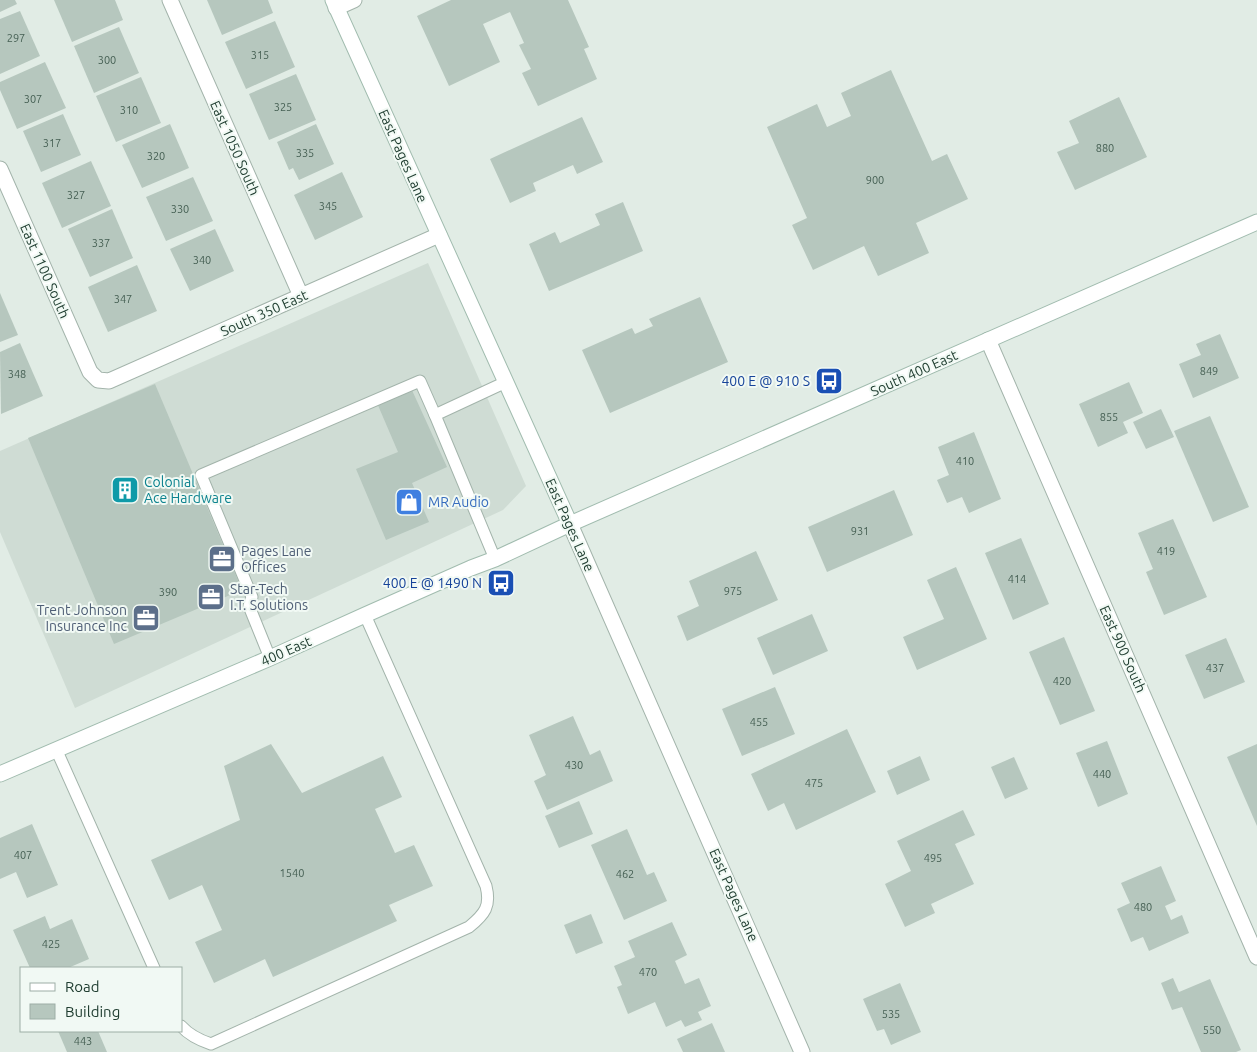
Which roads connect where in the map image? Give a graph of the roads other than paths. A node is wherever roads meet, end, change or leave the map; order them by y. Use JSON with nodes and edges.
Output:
{"nodes":[{"id":1,"x":170,"y":0,"type":"edge"},
{"id":2,"x":354,"y":0,"type":"edge"},
{"id":3,"x":334,"y":4,"type":"edge"},
{"id":4,"x":0,"y":169,"type":"edge"},
{"id":5,"x":1257,"y":222,"type":"edge"},
{"id":6,"x":439,"y":235,"type":"junction"},
{"id":7,"x":301,"y":296,"type":"junction"},
{"id":8,"x":988,"y":340,"type":"junction"},
{"id":9,"x":90,"y":372,"type":"joint"},
{"id":10,"x":506,"y":382,"type":"junction"},
{"id":11,"x":435,"y":415,"type":"junction"},
{"id":12,"x":570,"y":524,"type":"junction"},
{"id":13,"x":495,"y":559,"type":"junction"},
{"id":14,"x":365,"y":615,"type":"junction"},
{"id":15,"x":270,"y":658,"type":"junction"},
{"id":16,"x":56,"y":749,"type":"junction"},
{"id":17,"x":0,"y":774,"type":"edge"},
{"id":18,"x":1257,"y":957,"type":"edge"},
{"id":19,"x":154,"y":967,"type":"edge"},
{"id":20,"x":182,"y":1027,"type":"edge"},
{"id":21,"x":802,"y":1052,"type":"edge"}],
"edges":[{"from":1,"to":7,"type":"street","name":"East 1050 South"},
{"from":2,"to":3,"type":"street"},
{"from":3,"to":6,"type":"street","name":"East Pages Lane"},
{"from":4,"to":9,"type":"street","name":"East 1100 South"},
{"from":5,"to":8,"type":"street","name":"South 400 East"},
{"from":6,"to":7,"type":"street","name":"South 350 East"},
{"from":6,"to":10,"type":"street","name":"East Pages Lane"},
{"from":7,"to":9,"type":"street","name":"South 350 East"},
{"from":8,"to":12,"type":"street","name":"South 400 East"},
{"from":8,"to":18,"type":"street","name":"East 900 South"},
{"from":10,"to":11,"type":"lane"},
{"from":10,"to":12,"type":"street","name":"East Pages Lane"},
{"from":11,"to":13,"type":"lane"},
{"from":11,"to":15,"type":"lane"},
{"from":12,"to":13,"type":"street","name":"400 East"},
{"from":12,"to":21,"type":"street","name":"East Pages Lane"},
{"from":13,"to":14,"type":"street","name":"400 East"},
{"from":14,"to":15,"type":"street","name":"400 East"},
{"from":14,"to":20,"type":"lane"},
{"from":15,"to":16,"type":"street","name":"400 East"},
{"from":16,"to":17,"type":"street","name":"400 East"},
{"from":16,"to":19,"type":"lane"}]}
